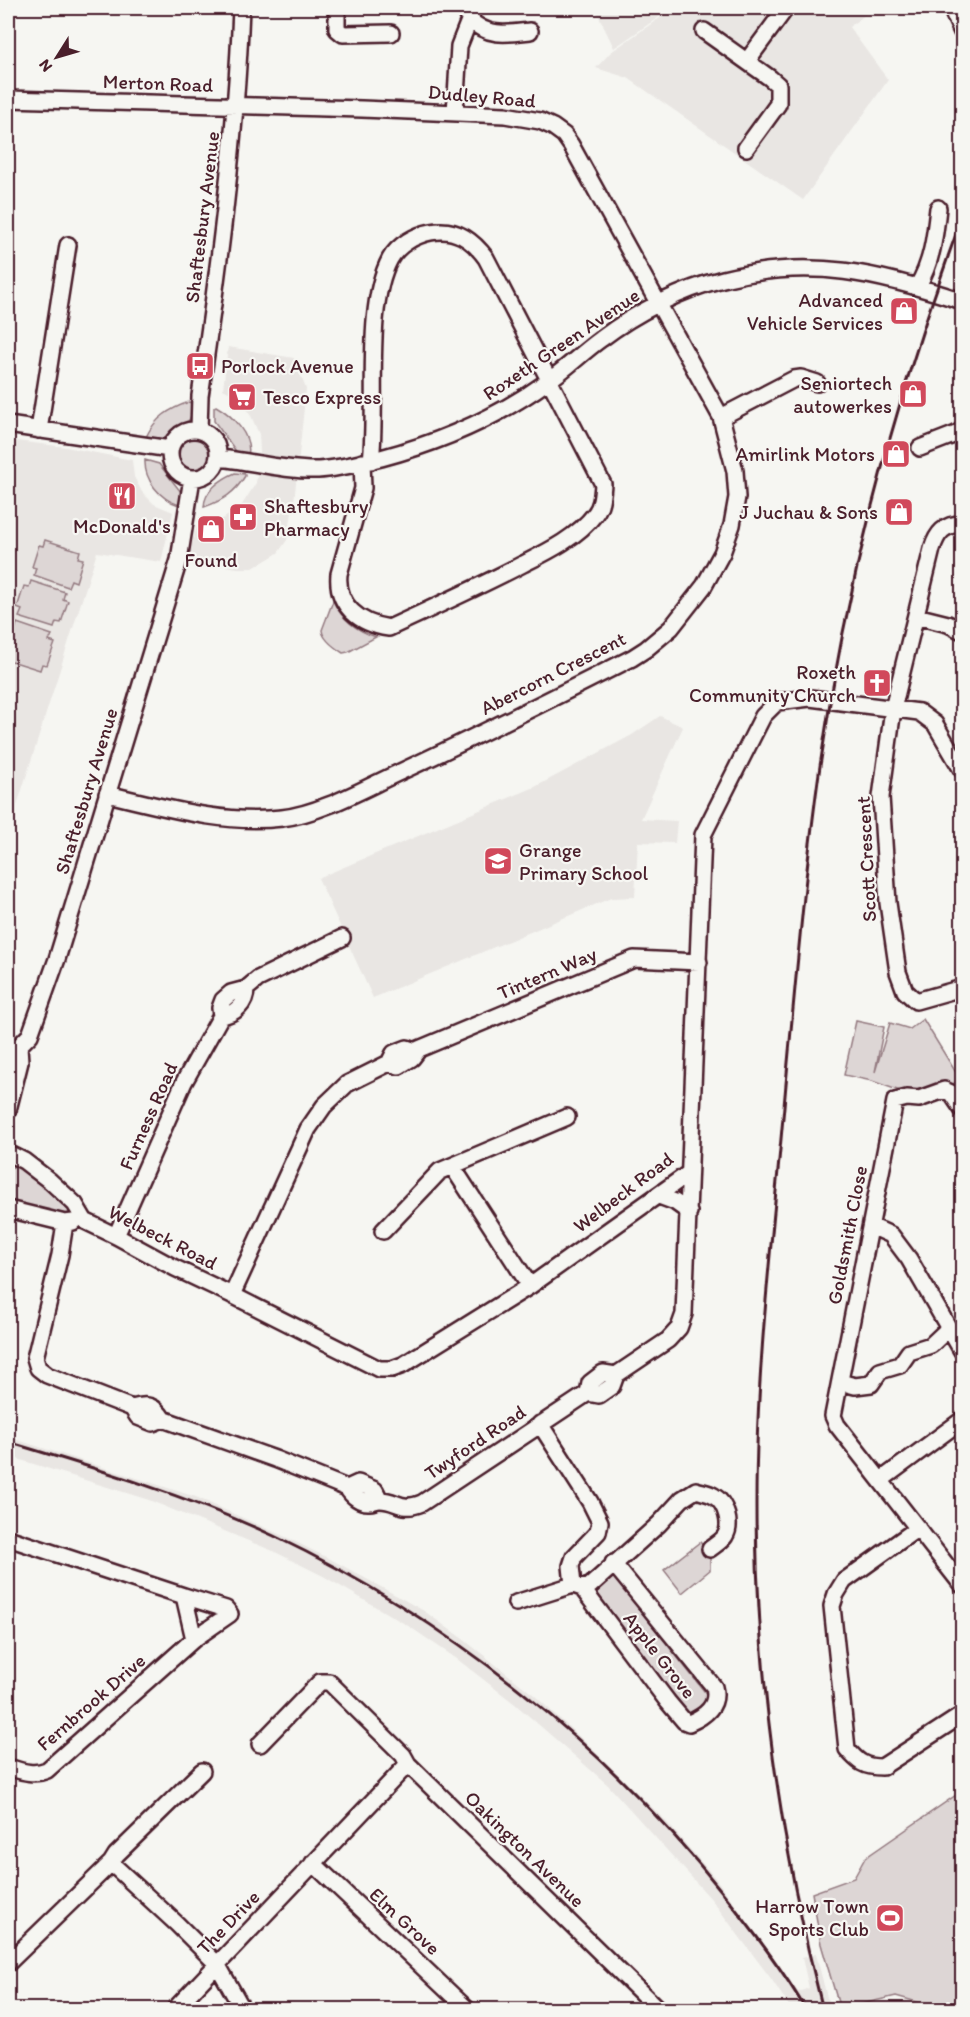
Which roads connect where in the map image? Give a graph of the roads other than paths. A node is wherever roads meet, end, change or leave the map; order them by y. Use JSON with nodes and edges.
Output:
{"nodes":[{"id":1,"x":241,"y":8,"type":"edge"},
{"id":2,"x":337,"y":8,"type":"edge"},
{"id":3,"x":786,"y":8,"type":"edge"},
{"id":4,"x":951,"y":8,"type":"edge"},
{"id":5,"x":472,"y":13,"type":"edge"},
{"id":6,"x":704,"y":30,"type":"dead end"},
{"id":7,"x":530,"y":31,"type":"dead end"},
{"id":8,"x":963,"y":32,"type":"edge"},
{"id":9,"x":390,"y":33,"type":"dead end"},
{"id":10,"x":747,"y":61,"type":"junction"},
{"id":11,"x":8,"y":99,"type":"edge"},
{"id":12,"x":236,"y":107,"type":"junction"},
{"id":13,"x":455,"y":113,"type":"junction"},
{"id":14,"x":746,"y":148,"type":"dead end"},
{"id":15,"x":938,"y":208,"type":"dead end"},
{"id":16,"x":68,"y":245,"type":"dead end"},
{"id":17,"x":917,"y":287,"type":"junction"},
{"id":18,"x":963,"y":301,"type":"edge"},
{"id":19,"x":658,"y":304,"type":"junction"},
{"id":20,"x":549,"y":380,"type":"junction"},
{"id":21,"x":817,"y":383,"type":"dead end"},
{"id":22,"x":720,"y":417,"type":"junction"},
{"id":23,"x":8,"y":425,"type":"edge"},
{"id":24,"x":39,"y":430,"type":"junction"},
{"id":25,"x":199,"y":430,"type":"junction"},
{"id":26,"x":963,"y":430,"type":"edge"},
{"id":27,"x":920,"y":448,"type":"dead end"},
{"id":28,"x":170,"y":449,"type":"junction"},
{"id":29,"x":218,"y":459,"type":"junction"},
{"id":30,"x":367,"y":461,"type":"junction"},
{"id":31,"x":192,"y":478,"type":"junction"},
{"id":32,"x":963,"y":524,"type":"edge"},
{"id":33,"x":916,"y":616,"type":"junction"},
{"id":34,"x":963,"y":631,"type":"edge"},
{"id":35,"x":893,"y":709,"type":"junction"},
{"id":36,"x":963,"y":770,"type":"edge"},
{"id":37,"x":107,"y":794,"type":"junction"},
{"id":38,"x":342,"y":938,"type":"dead end"},
{"id":39,"x":699,"y":962,"type":"junction"},
{"id":40,"x":963,"y":988,"type":"edge"},
{"id":41,"x":13,"y":1044,"type":"edge"},
{"id":42,"x":962,"y":1105,"type":"edge"},
{"id":43,"x":8,"y":1110,"type":"edge"},
{"id":44,"x":567,"y":1117,"type":"dead end"},
{"id":45,"x":8,"y":1153,"type":"edge"},
{"id":46,"x":452,"y":1166,"type":"junction"},
{"id":47,"x":689,"y":1173,"type":"junction"},
{"id":48,"x":659,"y":1196,"type":"junction"},
{"id":49,"x":8,"y":1209,"type":"edge"},
{"id":50,"x":689,"y":1212,"type":"junction"},
{"id":51,"x":85,"y":1221,"type":"junction"},
{"id":52,"x":65,"y":1223,"type":"junction"},
{"id":53,"x":871,"y":1226,"type":"junction"},
{"id":54,"x":383,"y":1231,"type":"dead end"},
{"id":55,"x":116,"y":1236,"type":"junction"},
{"id":56,"x":530,"y":1286,"type":"junction"},
{"id":57,"x":232,"y":1294,"type":"junction"},
{"id":58,"x":949,"y":1328,"type":"junction"},
{"id":59,"x":963,"y":1351,"type":"edge"},
{"id":60,"x":840,"y":1379,"type":"junction"},
{"id":61,"x":963,"y":1420,"type":"edge"},
{"id":62,"x":540,"y":1424,"type":"junction"},
{"id":63,"x":881,"y":1480,"type":"junction"},
{"id":64,"x":918,"y":1528,"type":"junction"},
{"id":65,"x":8,"y":1538,"type":"edge"},
{"id":66,"x":710,"y":1549,"type":"dead end"},
{"id":67,"x":613,"y":1563,"type":"junction"},
{"id":68,"x":963,"y":1585,"type":"edge"},
{"id":69,"x":578,"y":1587,"type":"junction"},
{"id":70,"x":184,"y":1596,"type":"junction"},
{"id":71,"x":516,"y":1603,"type":"dead end"},
{"id":72,"x":194,"y":1640,"type":"junction"},
{"id":73,"x":963,"y":1715,"type":"edge"},
{"id":74,"x":260,"y":1744,"type":"dead end"},
{"id":75,"x":408,"y":1764,"type":"junction"},
{"id":76,"x":8,"y":1767,"type":"edge"},
{"id":77,"x":202,"y":1771,"type":"dead end"},
{"id":78,"x":111,"y":1863,"type":"junction"},
{"id":79,"x":313,"y":1863,"type":"junction"},
{"id":80,"x":8,"y":1963,"type":"edge"},
{"id":81,"x":217,"y":1964,"type":"junction"},
{"id":82,"x":174,"y":2010,"type":"edge"},
{"id":83,"x":243,"y":2010,"type":"edge"},
{"id":84,"x":468,"y":2010,"type":"edge"},
{"id":85,"x":659,"y":2010,"type":"edge"}],
"edges":[{"from":1,"to":12,"type":"street","name":"Shaftesbury Avenue"},
{"from":2,"to":9,"type":"street"},
{"from":3,"to":10,"type":"street"},
{"from":4,"to":8,"type":"street"},
{"from":5,"to":7,"type":"street"},
{"from":5,"to":13,"type":"street"},
{"from":6,"to":10,"type":"street"},
{"from":10,"to":14,"type":"street"},
{"from":11,"to":12,"type":"street","name":"Merton Road"},
{"from":12,"to":13,"type":"street","name":"Dudley Road"},
{"from":12,"to":25,"type":"street","name":"Shaftesbury Avenue"},
{"from":13,"to":19,"type":"street","name":"Dudley Road"},
{"from":15,"to":17,"type":"street"},
{"from":16,"to":24,"type":"street"},
{"from":17,"to":18,"type":"street","name":"Roxeth Green Avenue"},
{"from":17,"to":19,"type":"street","name":"Roxeth Green Avenue"},
{"from":19,"to":20,"type":"street","name":"Roxeth Green Avenue"},
{"from":19,"to":22,"type":"street","name":"Abercorn Crescent"},
{"from":20,"to":30,"type":"street","name":"Roxeth Green Avenue"},
{"from":20,"to":30,"type":"street"},
{"from":20,"to":30,"type":"street"},
{"from":21,"to":22,"type":"street"},
{"from":22,"to":37,"type":"street","name":"Abercorn Crescent"},
{"from":23,"to":24,"type":"street"},
{"from":24,"to":28,"type":"street"},
{"from":25,"to":28,"type":"street"},
{"from":25,"to":29,"type":"street"},
{"from":26,"to":27,"type":"street"},
{"from":28,"to":31,"type":"street"},
{"from":29,"to":30,"type":"street","name":"Roxeth Green Avenue"},
{"from":29,"to":31,"type":"street"},
{"from":31,"to":37,"type":"street","name":"Shaftesbury Avenue"},
{"from":32,"to":33,"type":"street","name":"Scott Crescent"},
{"from":33,"to":34,"type":"street"},
{"from":33,"to":35,"type":"street","name":"Scott Crescent"},
{"from":35,"to":36,"type":"street","name":"Welbeck Road"},
{"from":35,"to":39,"type":"street","name":"Welbeck Road"},
{"from":35,"to":40,"type":"street","name":"Scott Crescent"},
{"from":37,"to":41,"type":"street","name":"Shaftesbury Avenue"},
{"from":38,"to":55,"type":"street","name":"Furness Road"},
{"from":39,"to":47,"type":"street","name":"Welbeck Road"},
{"from":39,"to":57,"type":"street","name":"Tintern Way"},
{"from":41,"to":43,"type":"street","name":"Shaftesbury Avenue"},
{"from":42,"to":53,"type":"street","name":"Goldsmith Close"},
{"from":44,"to":46,"type":"street"},
{"from":45,"to":51,"type":"street","name":"Welbeck Road"},
{"from":46,"to":54,"type":"street"},
{"from":46,"to":56,"type":"street"},
{"from":47,"to":48,"type":"street","name":"Welbeck Road"},
{"from":47,"to":50,"type":"street","name":"Twyford Road"},
{"from":48,"to":50,"type":"street"},
{"from":48,"to":56,"type":"street","name":"Welbeck Road"},
{"from":49,"to":52,"type":"street","name":"Welbeck Road"},
{"from":50,"to":62,"type":"street","name":"Twyford Road"},
{"from":51,"to":52,"type":"street","name":"Welbeck Road"},
{"from":51,"to":55,"type":"street","name":"Welbeck Road"},
{"from":52,"to":62,"type":"street","name":"Twyford Road"},
{"from":53,"to":58,"type":"street"},
{"from":53,"to":60,"type":"street","name":"Goldsmith Close"},
{"from":55,"to":57,"type":"street","name":"Welbeck Road"},
{"from":56,"to":57,"type":"street","name":"Welbeck Road"},
{"from":58,"to":59,"type":"street"},
{"from":58,"to":60,"type":"street"},
{"from":60,"to":63,"type":"street","name":"Goldsmith Close"},
{"from":61,"to":63,"type":"street"},
{"from":62,"to":69,"type":"street"},
{"from":63,"to":64,"type":"street","name":"Goldsmith Close"},
{"from":64,"to":68,"type":"street","name":"Goldsmith Close"},
{"from":64,"to":73,"type":"street"},
{"from":65,"to":70,"type":"street","name":"Fernbrook Drive"},
{"from":66,"to":67,"type":"street"},
{"from":67,"to":69,"type":"street"},
{"from":67,"to":69,"type":"street","name":"Apple Grove"},
{"from":69,"to":71,"type":"street"},
{"from":70,"to":72,"type":"street"},
{"from":70,"to":72,"type":"street","name":"Fernbrook Drive"},
{"from":72,"to":76,"type":"street","name":"Fernbrook Drive"},
{"from":74,"to":75,"type":"street","name":"Oakington Avenue"},
{"from":75,"to":79,"type":"street","name":"The Drive"},
{"from":75,"to":85,"type":"street","name":"Oakington Avenue"},
{"from":77,"to":78,"type":"street"},
{"from":78,"to":80,"type":"street"},
{"from":78,"to":81,"type":"street"},
{"from":79,"to":81,"type":"street","name":"The Drive"},
{"from":79,"to":84,"type":"street","name":"Elm Grove"},
{"from":81,"to":82,"type":"street","name":"The Drive"},
{"from":81,"to":83,"type":"street"}]}
